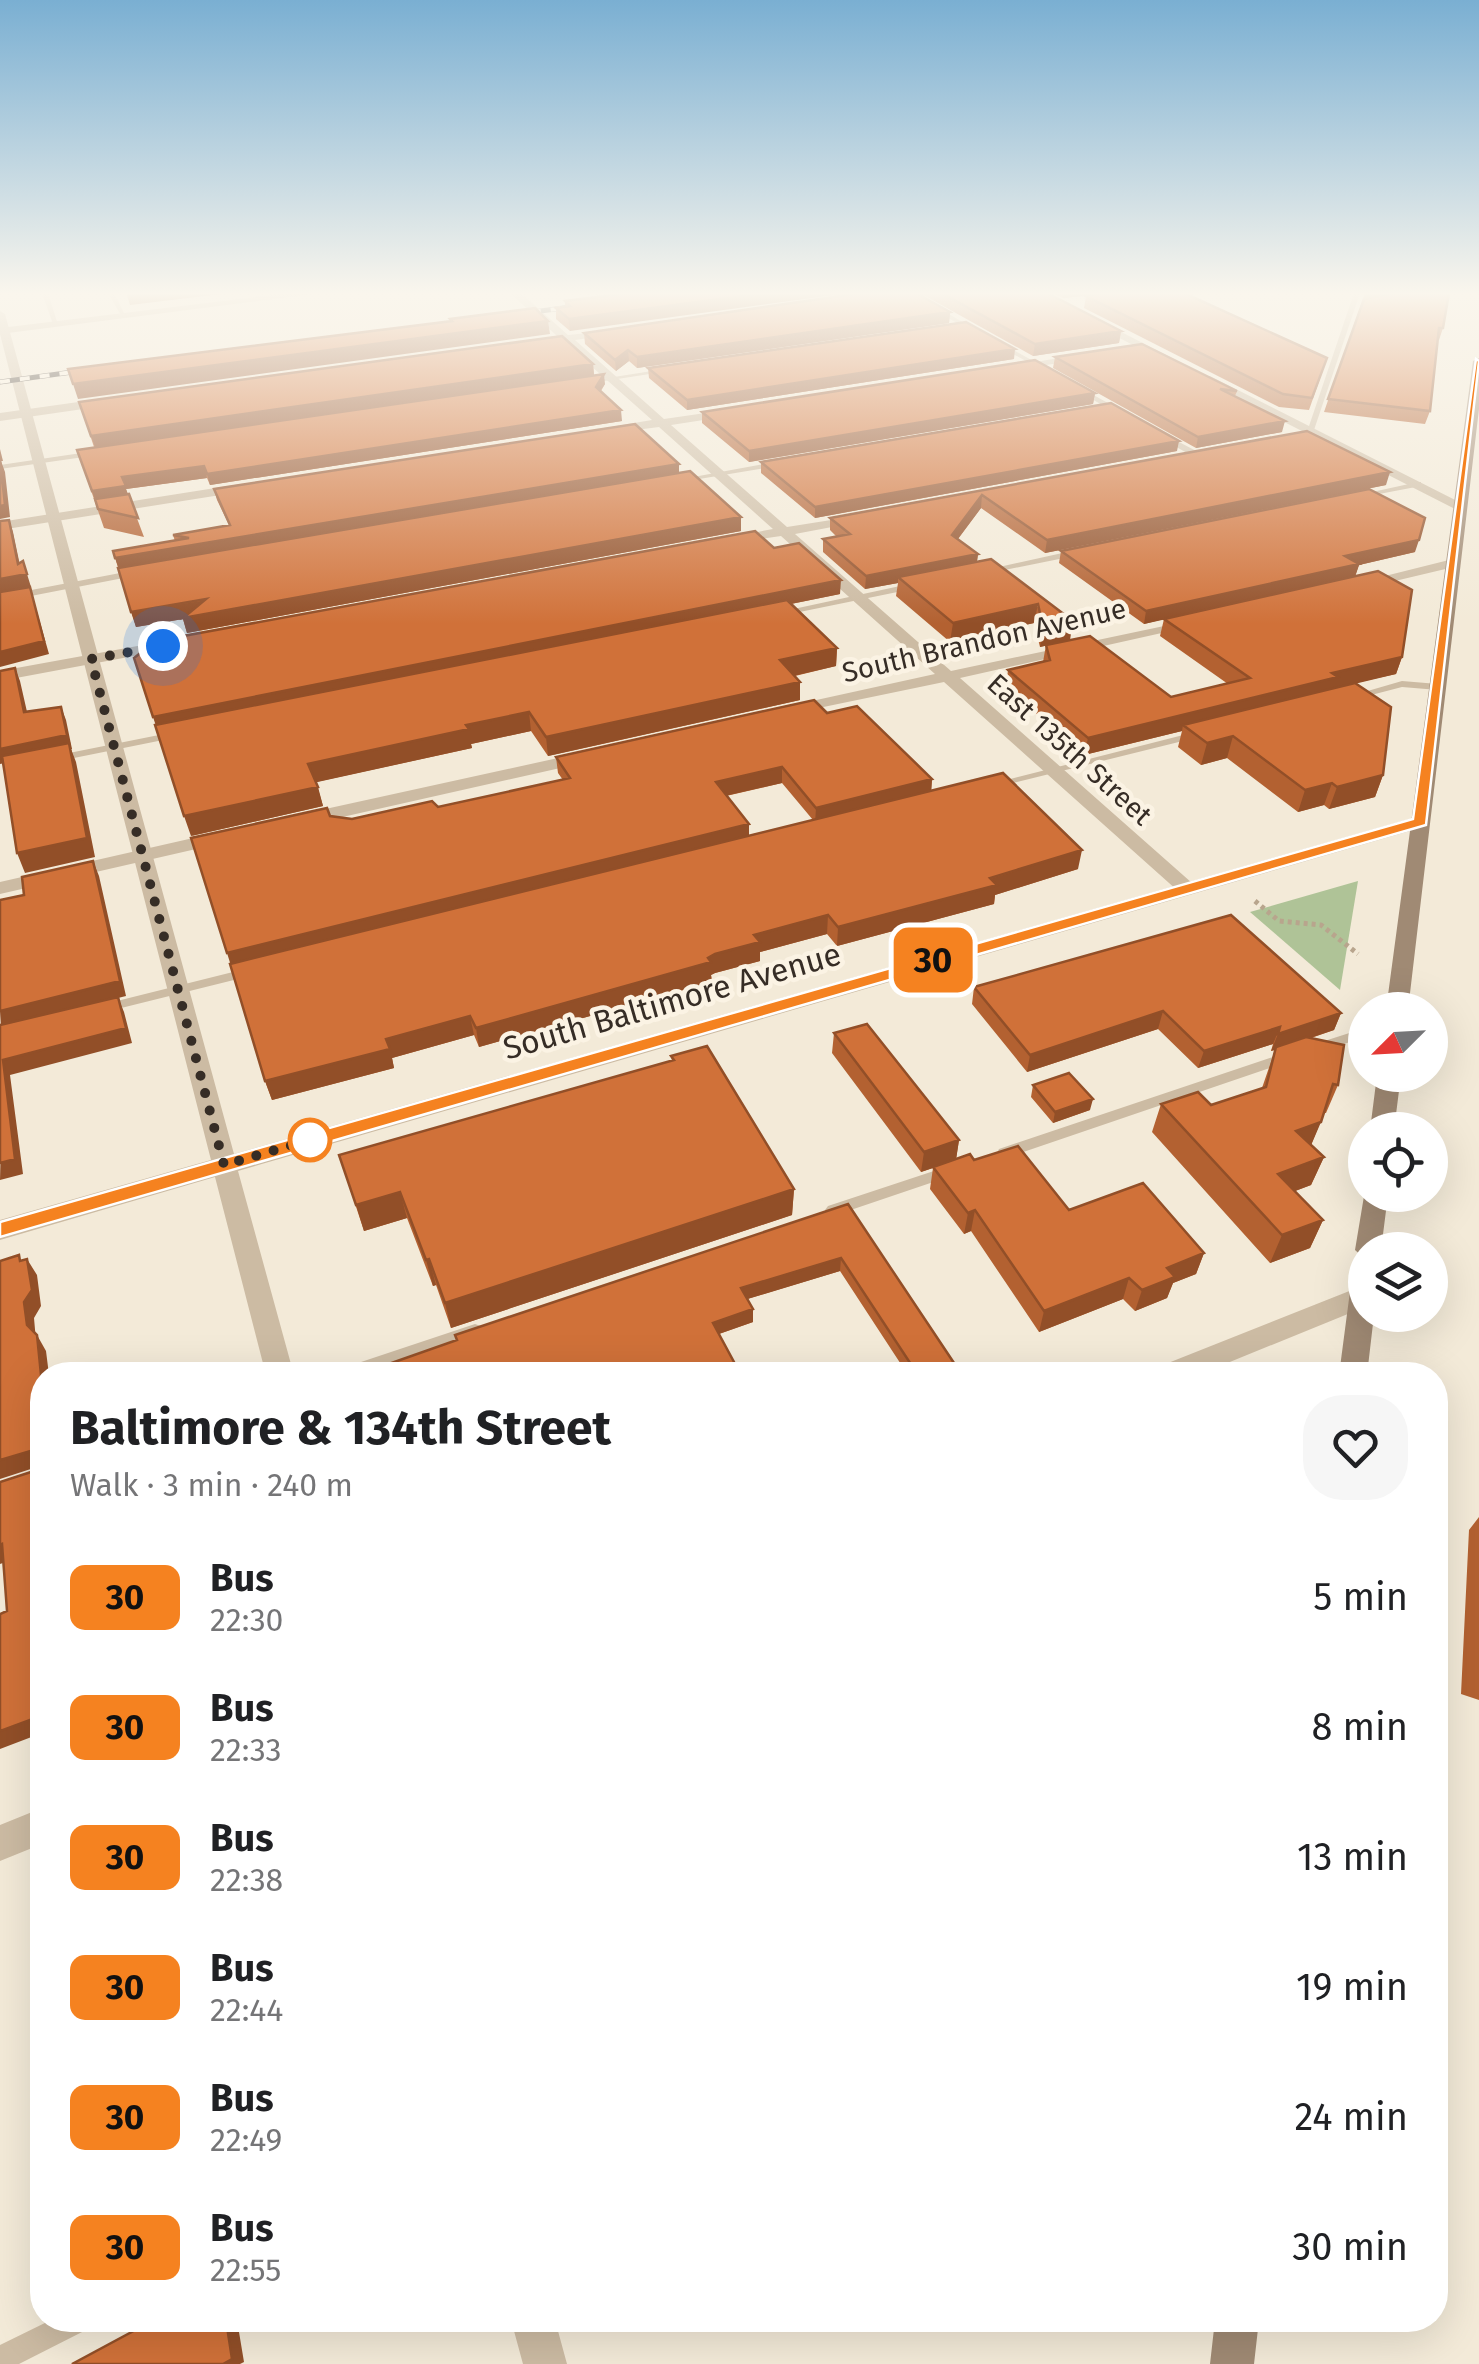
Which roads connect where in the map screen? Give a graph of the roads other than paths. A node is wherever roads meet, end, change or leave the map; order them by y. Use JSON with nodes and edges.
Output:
{"nodes":[{"id":1,"x":23,"y":403,"type":"edge"},
{"id":2,"x":94,"y":403,"type":"edge"},
{"id":3,"x":641,"y":403,"type":"edge"},
{"id":4,"x":1104,"y":403,"type":"edge"},
{"id":5,"x":1251,"y":403,"type":"edge"},
{"id":6,"x":1319,"y":403,"type":"edge"},
{"id":7,"x":1473,"y":403,"type":"edge"},
{"id":8,"x":1111,"y":407,"type":"junction"},
{"id":9,"x":743,"y":410,"type":"edge"},
{"id":10,"x":1091,"y":410,"type":"edge"},
{"id":11,"x":26,"y":413,"type":"junction"},
{"id":12,"x":1125,"y":415,"type":"edge"},
{"id":13,"x":0,"y":416,"type":"edge"},
{"id":14,"x":663,"y":422,"type":"junction"},
{"id":15,"x":1154,"y":431,"type":"edge"},
{"id":16,"x":600,"y":432,"type":"edge"},
{"id":17,"x":1307,"y":434,"type":"junction"},
{"id":18,"x":105,"y":452,"type":"edge"},
{"id":19,"x":1217,"y":452,"type":"edge"},
{"id":20,"x":1197,"y":455,"type":"junction"},
{"id":21,"x":1178,"y":459,"type":"edge"},
{"id":22,"x":801,"y":460,"type":"edge"},
{"id":23,"x":38,"y":462,"type":"junction"},
{"id":24,"x":0,"y":467,"type":"edge"},
{"id":25,"x":721,"y":473,"type":"junction"},
{"id":26,"x":674,"y":481,"type":"edge"},
{"id":27,"x":1418,"y":484,"type":"junction"},
{"id":28,"x":255,"y":486,"type":"edge"},
{"id":29,"x":1339,"y":500,"type":"edge"},
{"id":30,"x":1460,"y":506,"type":"junction"},
{"id":31,"x":887,"y":512,"type":"edge"},
{"id":32,"x":53,"y":518,"type":"junction"},
{"id":33,"x":0,"y":526,"type":"edge"},
{"id":34,"x":786,"y":531,"type":"junction"},
{"id":35,"x":700,"y":547,"type":"edge"},
{"id":36,"x":1094,"y":550,"type":"edge"},
{"id":37,"x":1454,"y":564,"type":"junction"},
{"id":38,"x":162,"y":568,"type":"edge"},
{"id":39,"x":980,"y":572,"type":"edge"},
{"id":40,"x":924,"y":584,"type":"edge"},
{"id":41,"x":71,"y":585,"type":"junction"},
{"id":42,"x":1338,"y":589,"type":"edge"},
{"id":43,"x":858,"y":597,"type":"junction"},
{"id":44,"x":0,"y":598,"type":"edge"},
{"id":45,"x":772,"y":614,"type":"edge"},
{"id":46,"x":1205,"y":619,"type":"edge"},
{"id":47,"x":202,"y":639,"type":"edge"},
{"id":48,"x":91,"y":659,"type":"junction"},
{"id":49,"x":0,"y":676,"type":"edge"},
{"id":50,"x":947,"y":676,"type":"junction"},
{"id":51,"x":1438,"y":687,"type":"junction"},
{"id":52,"x":1346,"y":698,"type":"edge"},
{"id":53,"x":762,"y":717,"type":"edge"},
{"id":54,"x":1214,"y":731,"type":"edge"},
{"id":55,"x":190,"y":732,"type":"edge"},
{"id":56,"x":114,"y":747,"type":"junction"},
{"id":57,"x":608,"y":752,"type":"edge"},
{"id":58,"x":38,"y":762,"type":"edge"},
{"id":59,"x":1053,"y":770,"type":"junction"},
{"id":60,"x":986,"y":787,"type":"edge"},
{"id":61,"x":1420,"y":822,"type":"junction"},
{"id":62,"x":280,"y":825,"type":"edge"},
{"id":63,"x":241,"y":834,"type":"edge"},
{"id":64,"x":142,"y":856,"type":"junction"},
{"id":65,"x":1185,"y":887,"type":"junction"},
{"id":66,"x":0,"y":888,"type":"edge"},
{"id":67,"x":261,"y":969,"type":"edge"},
{"id":68,"x":178,"y":990,"type":"junction"},
{"id":69,"x":1398,"y":992,"type":"edge"},
{"id":70,"x":95,"y":1011,"type":"edge"},
{"id":71,"x":1348,"y":1038,"type":"edge"},
{"id":72,"x":983,"y":1160,"type":"edge"},
{"id":73,"x":224,"y":1165,"type":"junction"},
{"id":74,"x":964,"y":1166,"type":"edge"},
{"id":75,"x":814,"y":1216,"type":"edge"},
{"id":76,"x":0,"y":1230,"type":"edge"},
{"id":77,"x":1348,"y":1294,"type":"edge"},
{"id":78,"x":495,"y":1324,"type":"edge"},
{"id":79,"x":1358,"y":1332,"type":"edge"},
{"id":80,"x":277,"y":1362,"type":"edge"},
{"id":81,"x":381,"y":1362,"type":"edge"},
{"id":82,"x":1197,"y":1362,"type":"edge"},
{"id":83,"x":1355,"y":1362,"type":"edge"},
{"id":84,"x":30,"y":1831,"type":"edge"},
{"id":85,"x":0,"y":1843,"type":"edge"},
{"id":86,"x":55,"y":2332,"type":"edge"},
{"id":87,"x":536,"y":2332,"type":"edge"},
{"id":88,"x":1236,"y":2332,"type":"edge"},
{"id":89,"x":0,"y":2360,"type":"edge"},
{"id":90,"x":545,"y":2364,"type":"edge"},
{"id":91,"x":1232,"y":2364,"type":"edge"}],
"edges":[{"from":1,"to":11,"type":"street"},
{"from":2,"to":11,"type":"street"},
{"from":3,"to":14,"type":"street","name":"East 135th Street"},
{"from":4,"to":8,"type":"lane"},
{"from":5,"to":17,"type":"street"},
{"from":6,"to":17,"type":"lane"},
{"from":7,"to":30,"type":"main road"},
{"from":8,"to":10,"type":"lane"},
{"from":8,"to":12,"type":"lane"},
{"from":9,"to":14,"type":"street"},
{"from":11,"to":13,"type":"street"},
{"from":11,"to":23,"type":"street"},
{"from":14,"to":16,"type":"street"},
{"from":14,"to":25,"type":"street","name":"East 135th Street"},
{"from":15,"to":20,"type":"lane"},
{"from":17,"to":27,"type":"street"},
{"from":18,"to":23,"type":"lane"},
{"from":19,"to":20,"type":"street"},
{"from":20,"to":21,"type":"street"},
{"from":22,"to":25,"type":"lane"},
{"from":23,"to":24,"type":"lane"},
{"from":23,"to":32,"type":"street"},
{"from":25,"to":26,"type":"lane"},
{"from":25,"to":34,"type":"street","name":"East 135th Street"},
{"from":27,"to":29,"type":"lane"},
{"from":27,"to":30,"type":"street"},
{"from":28,"to":32,"type":"street"},
{"from":30,"to":37,"type":"main road"},
{"from":31,"to":34,"type":"street"},
{"from":32,"to":33,"type":"street"},
{"from":32,"to":41,"type":"street"},
{"from":34,"to":35,"type":"street"},
{"from":34,"to":43,"type":"street","name":"East 135th Street"},
{"from":36,"to":39,"type":"lane"},
{"from":37,"to":42,"type":"street"},
{"from":37,"to":51,"type":"main road"},
{"from":38,"to":41,"type":"lane"},
{"from":40,"to":43,"type":"lane"},
{"from":41,"to":44,"type":"lane"},
{"from":41,"to":48,"type":"street"},
{"from":43,"to":45,"type":"lane"},
{"from":43,"to":50,"type":"street","name":"East 135th Street"},
{"from":46,"to":50,"type":"street","name":"South Brandon Avenue"},
{"from":47,"to":48,"type":"street"},
{"from":48,"to":49,"type":"street"},
{"from":48,"to":56,"type":"street"},
{"from":50,"to":53,"type":"street","name":"South Brandon Avenue"},
{"from":50,"to":59,"type":"street","name":"East 135th Street"},
{"from":51,"to":52,"type":"lane"},
{"from":51,"to":61,"type":"main road"},
{"from":54,"to":59,"type":"lane"},
{"from":55,"to":56,"type":"lane"},
{"from":56,"to":58,"type":"lane"},
{"from":56,"to":64,"type":"street"},
{"from":57,"to":62,"type":"street"},
{"from":59,"to":60,"type":"lane"},
{"from":59,"to":65,"type":"street","name":"East 135th Street"},
{"from":61,"to":65,"type":"street","name":"South Baltimore Avenue"},
{"from":61,"to":69,"type":"main road"},
{"from":63,"to":64,"type":"street"},
{"from":64,"to":66,"type":"street"},
{"from":64,"to":68,"type":"street"},
{"from":65,"to":73,"type":"street","name":"South Baltimore Avenue"},
{"from":67,"to":68,"type":"lane"},
{"from":68,"to":70,"type":"lane"},
{"from":68,"to":73,"type":"street"},
{"from":71,"to":72,"type":"lane"},
{"from":73,"to":76,"type":"street","name":"South Baltimore Avenue"},
{"from":73,"to":80,"type":"street"},
{"from":74,"to":75,"type":"lane"},
{"from":77,"to":82,"type":"street"},
{"from":78,"to":81,"type":"lane"},
{"from":79,"to":83,"type":"main road"},
{"from":84,"to":85,"type":"street"},
{"from":86,"to":89,"type":"lane"},
{"from":87,"to":90,"type":"street"},
{"from":88,"to":91,"type":"main road"}]}
